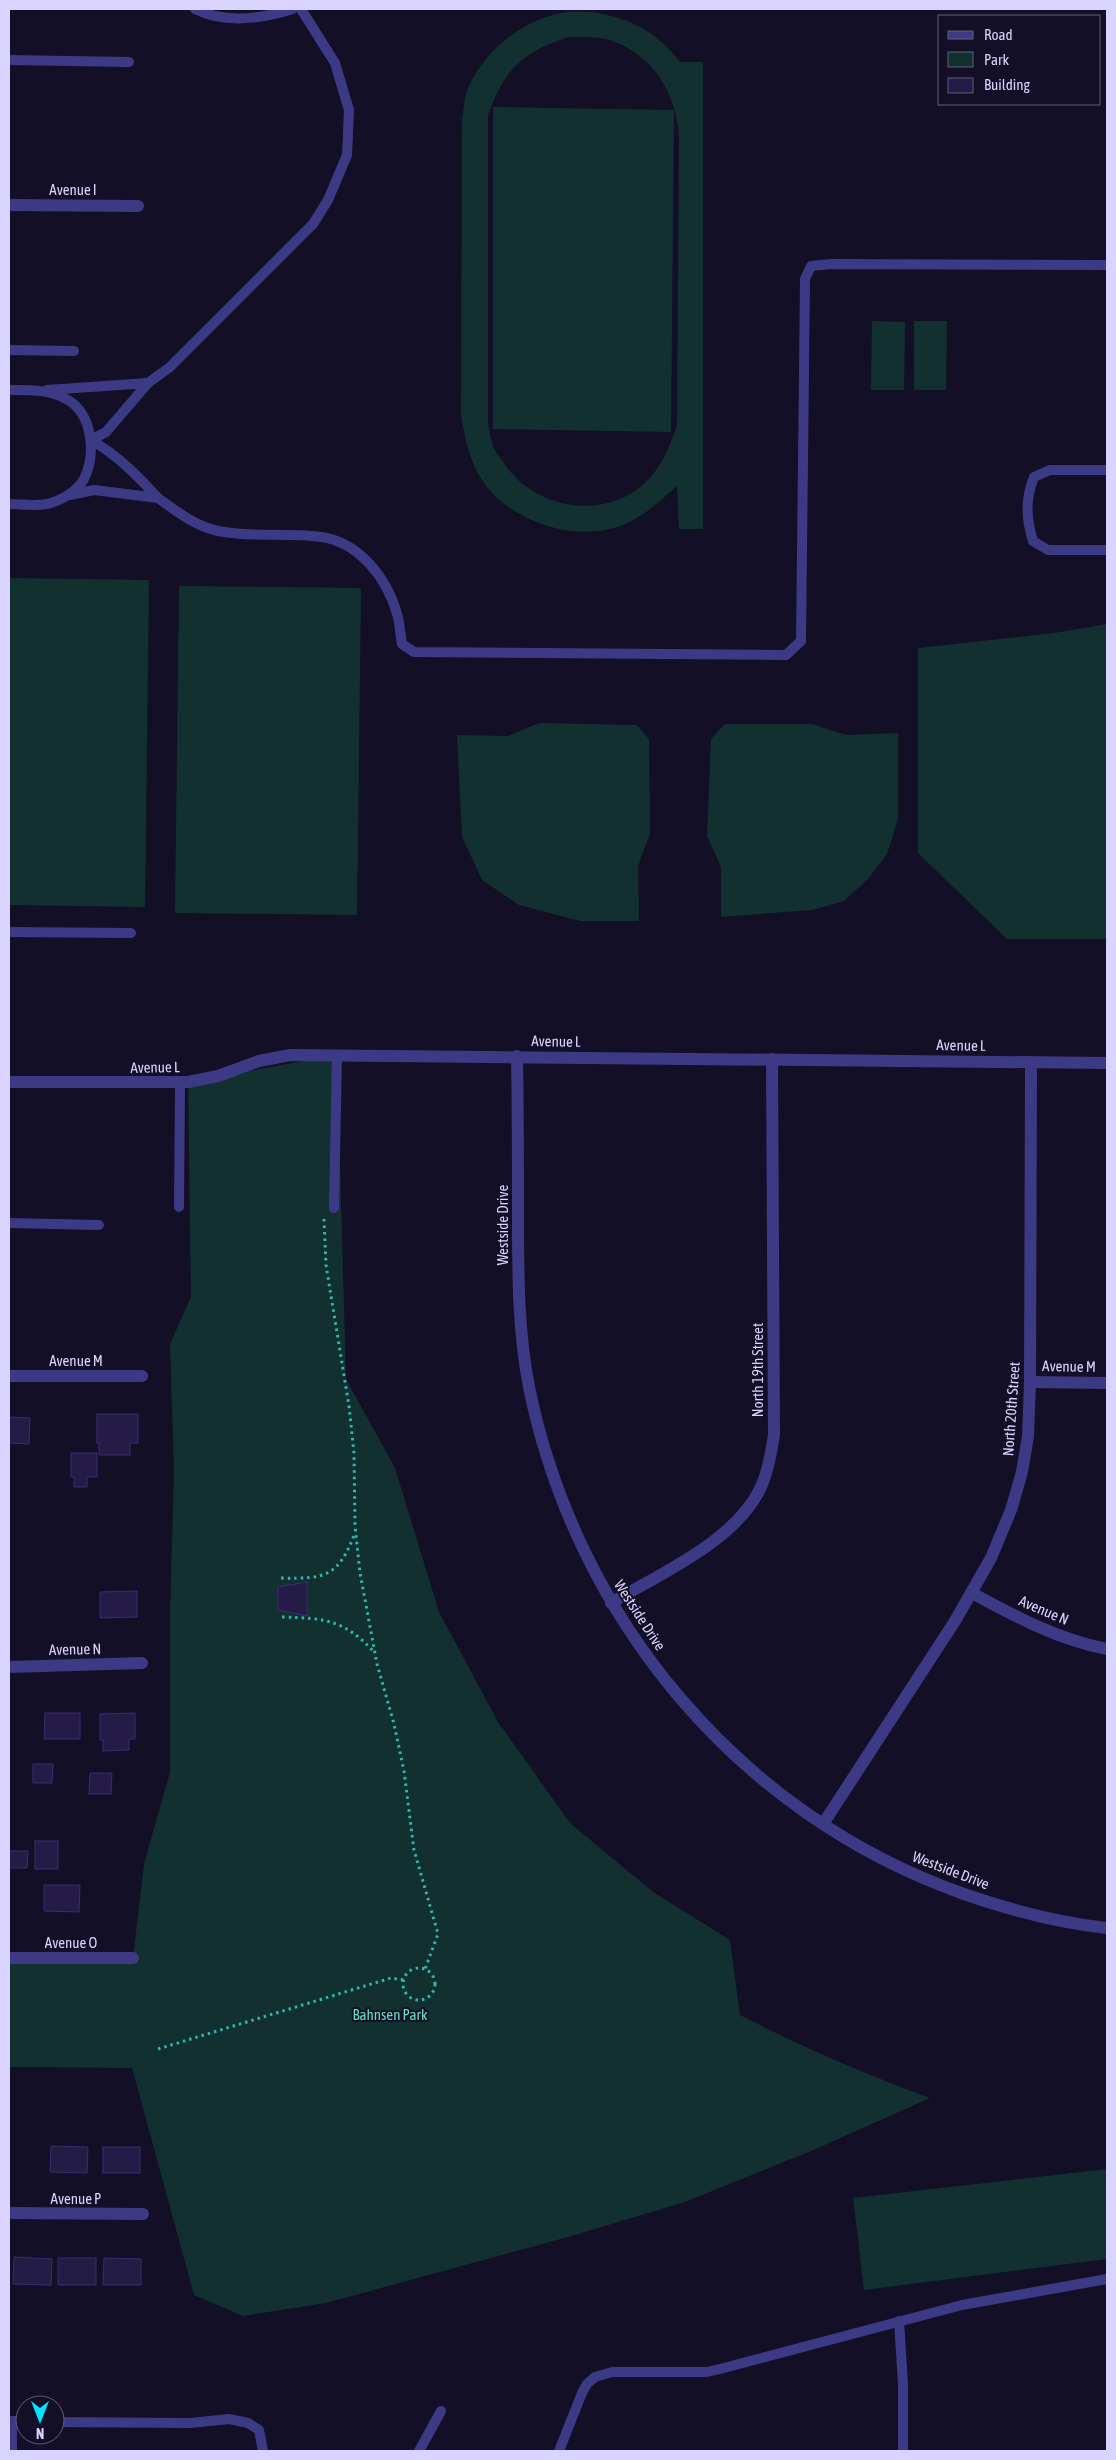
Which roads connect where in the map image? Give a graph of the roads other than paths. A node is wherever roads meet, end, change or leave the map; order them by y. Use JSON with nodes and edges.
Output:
{"nodes":[{"id":1,"x":195,"y":9,"type":"edge"},
{"id":2,"x":293,"y":9,"type":"edge"},
{"id":3,"x":301,"y":9,"type":"edge"},
{"id":4,"x":9,"y":60,"type":"edge"},
{"id":5,"x":129,"y":62,"type":"dead end"},
{"id":6,"x":9,"y":205,"type":"edge"},
{"id":7,"x":138,"y":206,"type":"dead end"},
{"id":8,"x":1107,"y":265,"type":"edge"},
{"id":9,"x":9,"y":350,"type":"edge"},
{"id":10,"x":74,"y":351,"type":"dead end"},
{"id":11,"x":148,"y":383,"type":"junction"},
{"id":12,"x":9,"y":390,"type":"edge"},
{"id":13,"x":44,"y":390,"type":"junction"},
{"id":14,"x":91,"y":440,"type":"junction"},
{"id":15,"x":1107,"y":470,"type":"edge"},
{"id":16,"x":70,"y":495,"type":"junction"},
{"id":17,"x":158,"y":498,"type":"junction"},
{"id":18,"x":9,"y":504,"type":"edge"},
{"id":19,"x":1107,"y":550,"type":"edge"},
{"id":20,"x":9,"y":932,"type":"edge"},
{"id":21,"x":131,"y":933,"type":"dead end"},
{"id":22,"x":337,"y":1055,"type":"junction"},
{"id":23,"x":518,"y":1056,"type":"junction"},
{"id":24,"x":772,"y":1059,"type":"junction"},
{"id":25,"x":1031,"y":1062,"type":"junction"},
{"id":26,"x":1107,"y":1064,"type":"edge"},
{"id":27,"x":9,"y":1082,"type":"edge"},
{"id":28,"x":180,"y":1082,"type":"junction"},
{"id":29,"x":179,"y":1207,"type":"dead end"},
{"id":30,"x":334,"y":1208,"type":"dead end"},
{"id":31,"x":9,"y":1223,"type":"edge"},
{"id":32,"x":99,"y":1225,"type":"dead end"},
{"id":33,"x":9,"y":1376,"type":"edge"},
{"id":34,"x":142,"y":1376,"type":"dead end"},
{"id":35,"x":1030,"y":1382,"type":"junction"},
{"id":36,"x":1107,"y":1383,"type":"edge"},
{"id":37,"x":972,"y":1593,"type":"junction"},
{"id":38,"x":611,"y":1603,"type":"junction"},
{"id":39,"x":1107,"y":1648,"type":"edge"},
{"id":40,"x":142,"y":1663,"type":"dead end"},
{"id":41,"x":9,"y":1667,"type":"edge"},
{"id":42,"x":823,"y":1824,"type":"junction"},
{"id":43,"x":1107,"y":1928,"type":"edge"},
{"id":44,"x":9,"y":1958,"type":"edge"},
{"id":45,"x":133,"y":1958,"type":"dead end"},
{"id":46,"x":9,"y":2213,"type":"edge"},
{"id":47,"x":143,"y":2214,"type":"dead end"},
{"id":48,"x":1107,"y":2279,"type":"edge"},
{"id":49,"x":899,"y":2321,"type":"junction"},
{"id":50,"x":440,"y":2411,"type":"dead end"},
{"id":51,"x":15,"y":2421,"type":"edge"},
{"id":52,"x":65,"y":2422,"type":"edge"},
{"id":53,"x":10,"y":2436,"type":"edge"},
{"id":54,"x":12,"y":2451,"type":"edge"},
{"id":55,"x":263,"y":2451,"type":"edge"},
{"id":56,"x":419,"y":2451,"type":"edge"},
{"id":57,"x":559,"y":2451,"type":"edge"},
{"id":58,"x":903,"y":2451,"type":"edge"}],
"edges":[{"from":1,"to":2,"type":"lane"},
{"from":3,"to":11,"type":"lane"},
{"from":4,"to":5,"type":"lane"},
{"from":6,"to":7,"type":"street","name":"Avenue I"},
{"from":8,"to":17,"type":"lane"},
{"from":9,"to":10,"type":"lane"},
{"from":11,"to":13,"type":"lane"},
{"from":11,"to":14,"type":"lane"},
{"from":12,"to":13,"type":"lane"},
{"from":13,"to":14,"type":"lane"},
{"from":14,"to":16,"type":"lane"},
{"from":14,"to":17,"type":"lane"},
{"from":15,"to":19,"type":"lane"},
{"from":16,"to":17,"type":"lane"},
{"from":16,"to":18,"type":"lane"},
{"from":20,"to":21,"type":"lane"},
{"from":22,"to":23,"type":"street","name":"Avenue L"},
{"from":22,"to":28,"type":"street","name":"Avenue L"},
{"from":22,"to":30,"type":"lane"},
{"from":23,"to":24,"type":"street","name":"Avenue L"},
{"from":23,"to":38,"type":"street","name":"Westside Drive"},
{"from":24,"to":25,"type":"street","name":"Avenue L"},
{"from":24,"to":38,"type":"street","name":"North 19th Street"},
{"from":25,"to":26,"type":"street","name":"Avenue L"},
{"from":25,"to":35,"type":"street","name":"North 20th Street"},
{"from":27,"to":28,"type":"street","name":"Avenue L"},
{"from":28,"to":29,"type":"lane"},
{"from":31,"to":32,"type":"lane"},
{"from":33,"to":34,"type":"street","name":"Avenue M"},
{"from":35,"to":36,"type":"street","name":"Avenue M"},
{"from":35,"to":37,"type":"street","name":"North 20th Street"},
{"from":37,"to":39,"type":"street","name":"Avenue N"},
{"from":37,"to":42,"type":"street","name":"North 20th Street"},
{"from":38,"to":42,"type":"street","name":"Westside Drive"},
{"from":40,"to":41,"type":"street","name":"Avenue N"},
{"from":42,"to":43,"type":"street","name":"Westside Drive"},
{"from":44,"to":45,"type":"street","name":"Avenue O"},
{"from":46,"to":47,"type":"street","name":"Avenue P"},
{"from":48,"to":49,"type":"lane"},
{"from":49,"to":57,"type":"lane"},
{"from":49,"to":58,"type":"lane"},
{"from":50,"to":56,"type":"lane"},
{"from":51,"to":53,"type":"lane"},
{"from":52,"to":55,"type":"lane"},
{"from":53,"to":54,"type":"lane"}]}
